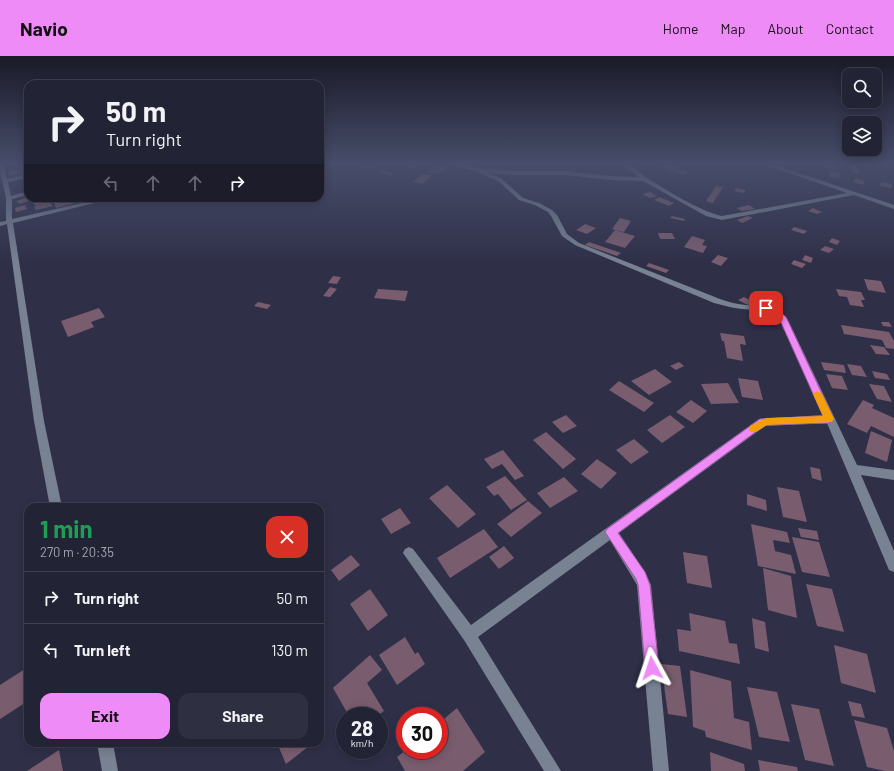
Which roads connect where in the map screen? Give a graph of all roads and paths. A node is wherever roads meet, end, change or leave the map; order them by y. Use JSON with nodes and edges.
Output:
{"nodes":[{"id":1,"x":15,"y":196,"type":"edge"},
{"id":2,"x":517,"y":196,"type":"edge"},
{"id":3,"x":675,"y":196,"type":"edge"},
{"id":4,"x":839,"y":196,"type":"edge"},
{"id":5,"x":860,"y":196,"type":"edge"},
{"id":6,"x":9,"y":198,"type":"joint"},
{"id":7,"x":95,"y":202,"type":"edge"},
{"id":8,"x":894,"y":207,"type":"edge"},
{"id":9,"x":10,"y":222,"type":"junction"},
{"id":10,"x":0,"y":224,"type":"edge"},
{"id":11,"x":829,"y":419,"type":"junction"},
{"id":12,"x":853,"y":469,"type":"junction"},
{"id":13,"x":894,"y":475,"type":"edge"},
{"id":14,"x":55,"y":503,"type":"edge"},
{"id":15,"x":611,"y":532,"type":"junction"},
{"id":16,"x":409,"y":553,"type":"dead end"},
{"id":17,"x":894,"y":566,"type":"edge"},
{"id":18,"x":469,"y":635,"type":"junction"},
{"id":19,"x":105,"y":747,"type":"edge"},
{"id":20,"x":110,"y":771,"type":"edge"},
{"id":21,"x":553,"y":771,"type":"edge"},
{"id":22,"x":661,"y":771,"type":"edge"}],
"edges":[{"from":1,"to":6,"type":"street"},
{"from":2,"to":11,"type":"street"},
{"from":3,"to":4,"type":"street"},
{"from":5,"to":8,"type":"street"},
{"from":6,"to":9,"type":"street"},
{"from":7,"to":9,"type":"street"},
{"from":9,"to":10,"type":"street"},
{"from":9,"to":14,"type":"street"},
{"from":11,"to":12,"type":"street"},
{"from":11,"to":15,"type":"street"},
{"from":12,"to":13,"type":"street"},
{"from":12,"to":17,"type":"street"},
{"from":15,"to":18,"type":"street"},
{"from":15,"to":22,"type":"street"},
{"from":16,"to":18,"type":"street"},
{"from":18,"to":21,"type":"street"},
{"from":19,"to":20,"type":"street"}]}
